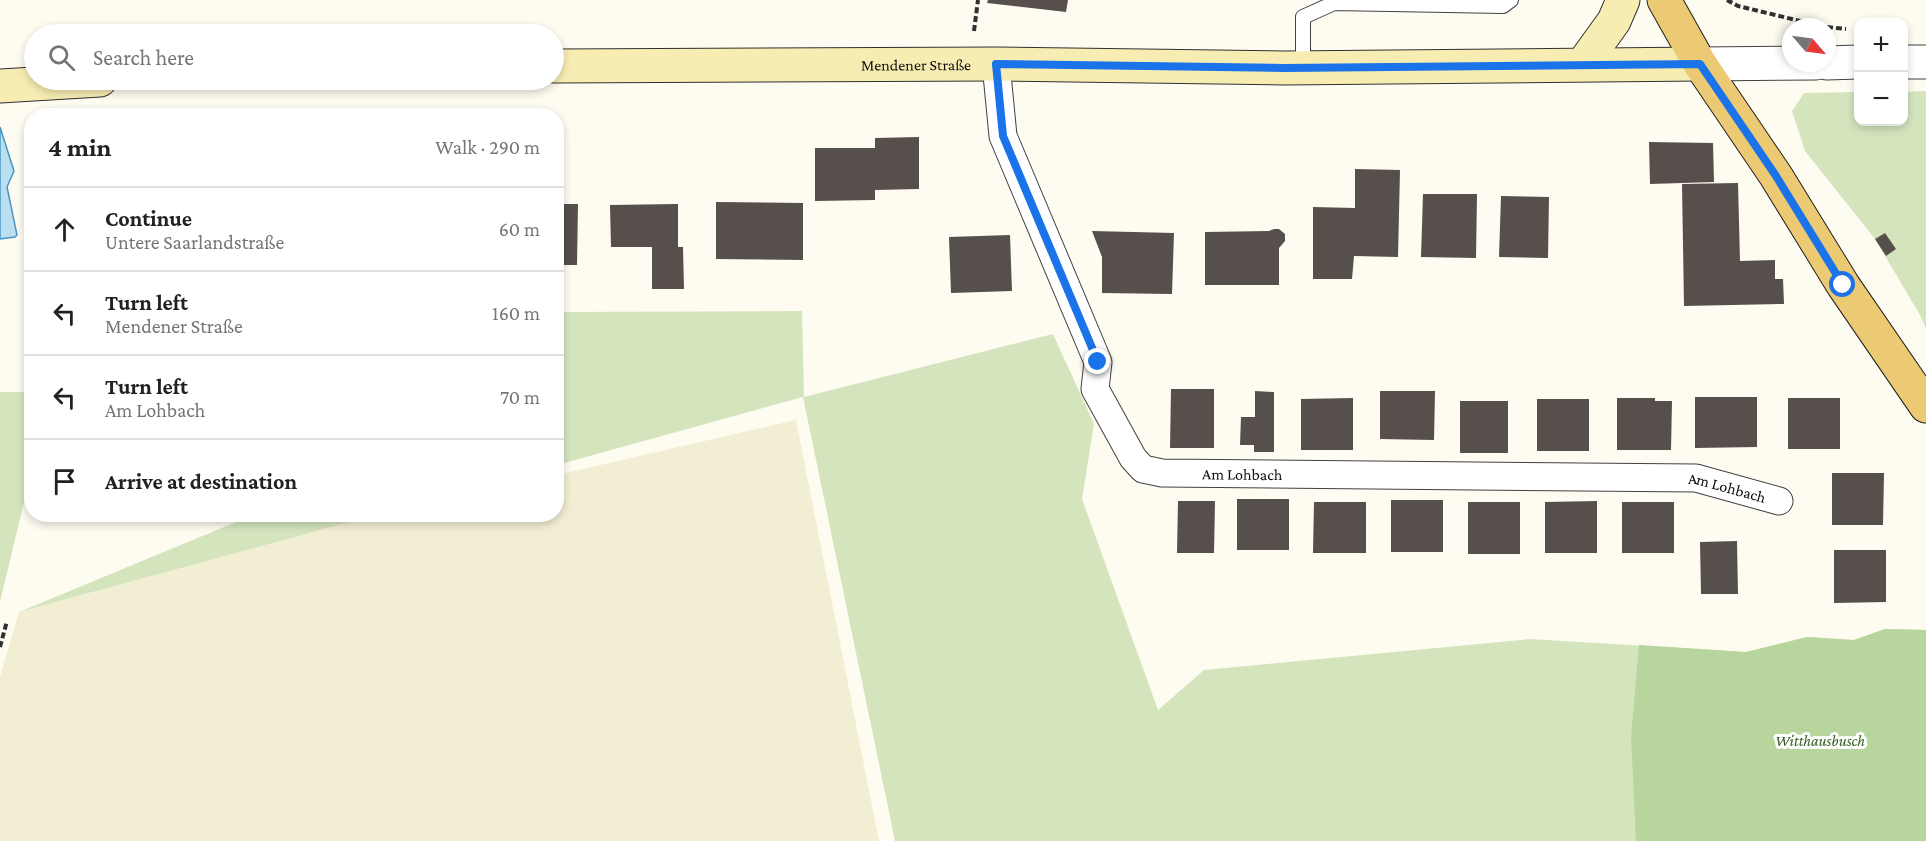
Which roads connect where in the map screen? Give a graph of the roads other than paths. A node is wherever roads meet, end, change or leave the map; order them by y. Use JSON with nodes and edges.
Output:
{"nodes":[{"id":1,"x":1511,"y":0,"type":"edge"},
{"id":2,"x":1623,"y":0,"type":"edge"},
{"id":3,"x":1664,"y":0,"type":"edge"},
{"id":4,"x":1854,"y":62,"type":"edge"},
{"id":5,"x":1908,"y":62,"type":"edge"},
{"id":6,"x":1926,"y":62,"type":"edge"},
{"id":7,"x":1782,"y":63,"type":"edge"},
{"id":8,"x":1836,"y":63,"type":"edge"},
{"id":9,"x":996,"y":64,"type":"junction"},
{"id":10,"x":1583,"y":64,"type":"junction"},
{"id":11,"x":1700,"y":64,"type":"junction"},
{"id":12,"x":564,"y":66,"type":"edge"},
{"id":13,"x":1303,"y":68,"type":"junction"},
{"id":14,"x":24,"y":85,"type":"edge"},
{"id":15,"x":0,"y":86,"type":"edge"},
{"id":16,"x":1926,"y":406,"type":"edge"},
{"id":17,"x":1779,"y":501,"type":"dead end"}],
"edges":[{"from":1,"to":13,"type":"lane"},
{"from":2,"to":10,"type":"main road"},
{"from":3,"to":11,"type":"main road"},
{"from":4,"to":8,"type":"street"},
{"from":5,"to":6,"type":"street"},
{"from":7,"to":11,"type":"street","name":"Mendener Straße"},
{"from":9,"to":12,"type":"main road","name":"Mendener Straße"},
{"from":9,"to":13,"type":"main road","name":"Mendener Straße"},
{"from":9,"to":17,"type":"street","name":"Am Lohbach"},
{"from":10,"to":11,"type":"main road","name":"Mendener Straße"},
{"from":10,"to":13,"type":"main road","name":"Mendener Straße"},
{"from":11,"to":16,"type":"main road"},
{"from":14,"to":15,"type":"main road"}]}
